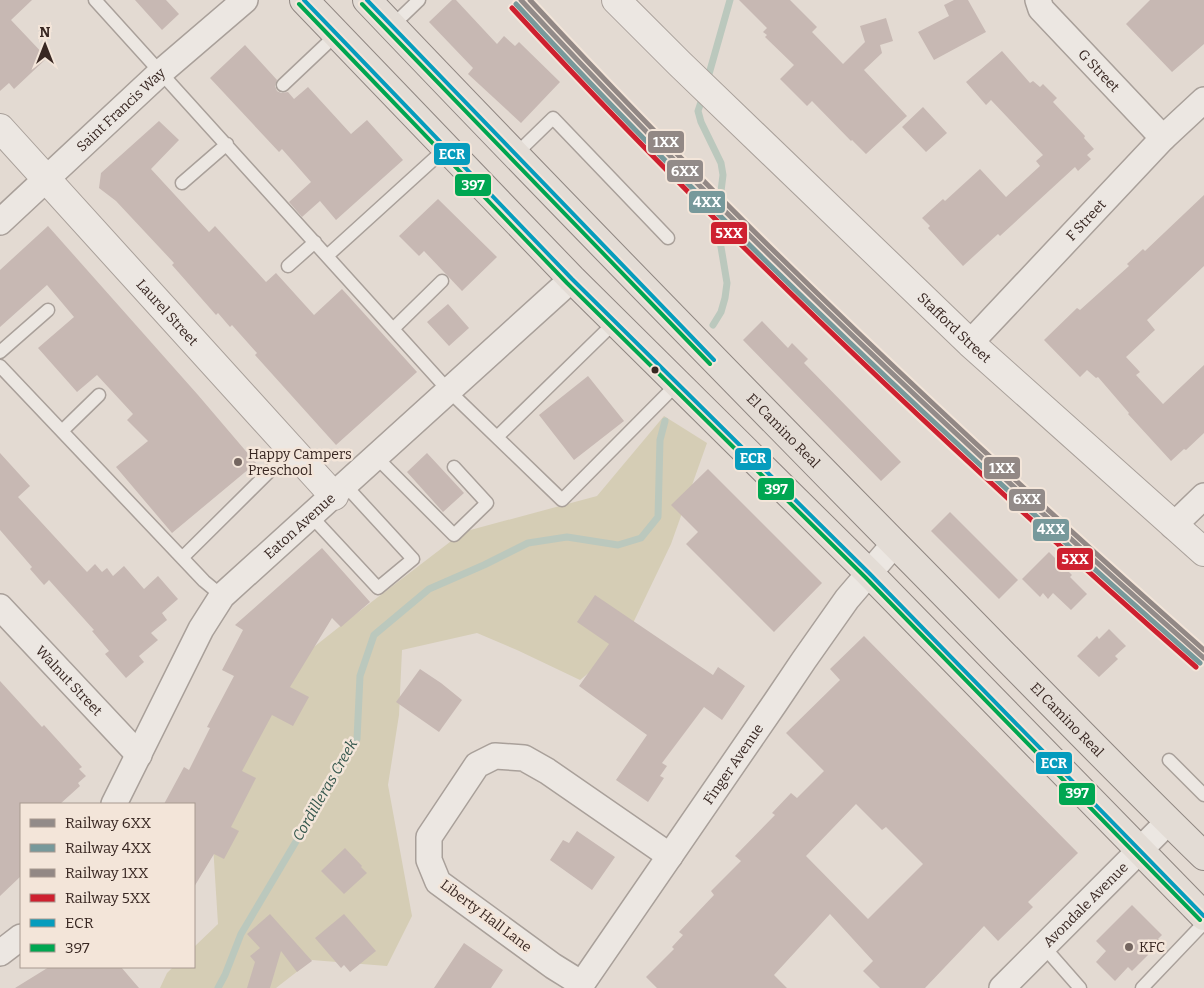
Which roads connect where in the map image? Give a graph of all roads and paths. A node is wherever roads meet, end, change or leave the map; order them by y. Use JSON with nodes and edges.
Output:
{"nodes":[{"id":1,"x":95,"y":0,"type":"edge"},
{"id":2,"x":245,"y":0,"type":"edge"},
{"id":3,"x":304,"y":0,"type":"edge"},
{"id":4,"x":367,"y":0,"type":"edge"},
{"id":5,"x":419,"y":0,"type":"edge"},
{"id":6,"x":616,"y":0,"type":"edge"},
{"id":7,"x":1038,"y":0,"type":"edge"},
{"id":8,"x":392,"y":26,"type":"junction"},
{"id":9,"x":337,"y":34,"type":"junction"},
{"id":10,"x":161,"y":72,"type":"junction"},
{"id":11,"x":283,"y":85,"type":"dead end"},
{"id":12,"x":1204,"y":100,"type":"edge"},
{"id":13,"x":0,"y":128,"type":"edge"},
{"id":14,"x":1162,"y":138,"type":"junction"},
{"id":15,"x":227,"y":144,"type":"junction"},
{"id":16,"x":446,"y":148,"type":"junction"},
{"id":17,"x":515,"y":155,"type":"junction"},
{"id":18,"x":45,"y":180,"type":"junction"},
{"id":19,"x":182,"y":183,"type":"dead end"},
{"id":20,"x":0,"y":222,"type":"edge"},
{"id":21,"x":668,"y":238,"type":"dead end"},
{"id":22,"x":315,"y":242,"type":"junction"},
{"id":23,"x":327,"y":256,"type":"junction"},
{"id":24,"x":288,"y":266,"type":"dead end"},
{"id":25,"x":572,"y":279,"type":"junction"},
{"id":26,"x":442,"y":281,"type":"dead end"},
{"id":27,"x":48,"y":310,"type":"dead end"},
{"id":28,"x":615,"y":322,"type":"junction"},
{"id":29,"x":393,"y":329,"type":"junction"},
{"id":30,"x":970,"y":343,"type":"junction"},
{"id":31,"x":0,"y":352,"type":"edge"},
{"id":32,"x":0,"y":366,"type":"edge"},
{"id":33,"x":677,"y":384,"type":"junction"},
{"id":34,"x":449,"y":391,"type":"junction"},
{"id":35,"x":99,"y":395,"type":"dead end"},
{"id":36,"x":62,"y":432,"type":"junction"},
{"id":37,"x":496,"y":437,"type":"junction"},
{"id":38,"x":292,"y":449,"type":"junction"},
{"id":39,"x":376,"y":457,"type":"junction"},
{"id":40,"x":454,"y":467,"type":"dead end"},
{"id":41,"x":339,"y":490,"type":"junction"},
{"id":42,"x":1204,"y":496,"type":"edge"},
{"id":43,"x":311,"y":516,"type":"junction"},
{"id":44,"x":1173,"y":526,"type":"junction"},
{"id":45,"x":895,"y":544,"type":"junction"},
{"id":46,"x":1204,"y":552,"type":"edge"},
{"id":47,"x":182,"y":558,"type":"junction"},
{"id":48,"x":870,"y":574,"type":"junction"},
{"id":49,"x":222,"y":596,"type":"junction"},
{"id":50,"x":0,"y":607,"type":"edge"},
{"id":51,"x":139,"y":755,"type":"junction"},
{"id":52,"x":1169,"y":760,"type":"dead end"},
{"id":53,"x":1204,"y":795,"type":"edge"},
{"id":54,"x":115,"y":803,"type":"edge"},
{"id":55,"x":1168,"y":822,"type":"junction"},
{"id":56,"x":1139,"y":850,"type":"junction"},
{"id":57,"x":670,"y":856,"type":"junction"},
{"id":58,"x":1204,"y":856,"type":"edge"},
{"id":59,"x":1204,"y":916,"type":"edge"},
{"id":60,"x":1204,"y":923,"type":"edge"},
{"id":61,"x":20,"y":938,"type":"edge"},
{"id":62,"x":1044,"y":947,"type":"junction"},
{"id":63,"x":0,"y":953,"type":"edge"},
{"id":64,"x":580,"y":986,"type":"edge"},
{"id":65,"x":1002,"y":988,"type":"edge"},
{"id":66,"x":1080,"y":988,"type":"edge"},
{"id":67,"x":1142,"y":988,"type":"edge"}],
"edges":[{"from":1,"to":10,"type":"lane"},
{"from":2,"to":10,"type":"street","name":"Saint Francis Way"},
{"from":3,"to":9,"type":"main road"},
{"from":4,"to":8,"type":"main road","name":"El Camino Real"},
{"from":5,"to":8,"type":"lane"},
{"from":6,"to":30,"type":"street","name":"Stafford Street"},
{"from":7,"to":14,"type":"street","name":"G Street"},
{"from":8,"to":17,"type":"main road","name":"El Camino Real"},
{"from":9,"to":11,"type":"lane"},
{"from":9,"to":16,"type":"main road"},
{"from":10,"to":15,"type":"lane"},
{"from":10,"to":18,"type":"street","name":"Saint Francis Way"},
{"from":12,"to":14,"type":"street","name":"F Street"},
{"from":13,"to":18,"type":"street","name":"Laurel Street"},
{"from":14,"to":30,"type":"street","name":"F Street"},
{"from":15,"to":19,"type":"lane"},
{"from":15,"to":22,"type":"lane"},
{"from":16,"to":23,"type":"lane"},
{"from":16,"to":25,"type":"main road"},
{"from":17,"to":21,"type":"lane"},
{"from":17,"to":45,"type":"main road","name":"El Camino Real"},
{"from":18,"to":20,"type":"street","name":"Saint Francis Way"},
{"from":18,"to":38,"type":"street","name":"Laurel Street"},
{"from":22,"to":23,"type":"lane"},
{"from":22,"to":24,"type":"lane"},
{"from":23,"to":29,"type":"lane"},
{"from":25,"to":28,"type":"main road"},
{"from":25,"to":34,"type":"street","name":"Eaton Avenue"},
{"from":26,"to":29,"type":"lane"},
{"from":27,"to":31,"type":"lane"},
{"from":28,"to":33,"type":"main road"},
{"from":28,"to":37,"type":"lane"},
{"from":29,"to":34,"type":"lane"},
{"from":30,"to":44,"type":"street","name":"Stafford Street"},
{"from":32,"to":36,"type":"lane"},
{"from":33,"to":37,"type":"lane"},
{"from":33,"to":48,"type":"main road"},
{"from":34,"to":37,"type":"lane"},
{"from":34,"to":39,"type":"street","name":"Eaton Avenue"},
{"from":35,"to":36,"type":"lane"},
{"from":36,"to":47,"type":"lane"},
{"from":38,"to":41,"type":"street","name":"Laurel Street"},
{"from":38,"to":47,"type":"lane"},
{"from":39,"to":40,"type":"lane"},
{"from":39,"to":41,"type":"street","name":"Eaton Avenue"},
{"from":41,"to":43,"type":"street","name":"Eaton Avenue"},
{"from":41,"to":43,"type":"lane"},
{"from":42,"to":44,"type":"street"},
{"from":43,"to":49,"type":"street","name":"Eaton Avenue"},
{"from":44,"to":46,"type":"street","name":"Stafford Street"},
{"from":45,"to":48,"type":"street","name":"Finger Avenue"},
{"from":45,"to":55,"type":"main road","name":"El Camino Real"},
{"from":47,"to":49,"type":"lane"},
{"from":48,"to":56,"type":"main road"},
{"from":48,"to":57,"type":"street","name":"Finger Avenue"},
{"from":49,"to":51,"type":"street","name":"Eaton Avenue"},
{"from":50,"to":51,"type":"street","name":"Walnut Street"},
{"from":51,"to":54,"type":"street","name":"Eaton Avenue"},
{"from":52,"to":53,"type":"lane"},
{"from":55,"to":56,"type":"street","name":"Avondale Avenue"},
{"from":55,"to":58,"type":"main road","name":"El Camino Real"},
{"from":56,"to":59,"type":"main road"},
{"from":56,"to":62,"type":"street","name":"Avondale Avenue"},
{"from":57,"to":64,"type":"street","name":"Finger Avenue"},
{"from":57,"to":64,"type":"street","name":"Liberty Hall Lane"},
{"from":60,"to":67,"type":"lane"},
{"from":61,"to":63,"type":"street"},
{"from":62,"to":65,"type":"street","name":"Avondale Avenue"},
{"from":62,"to":66,"type":"lane"}]}
